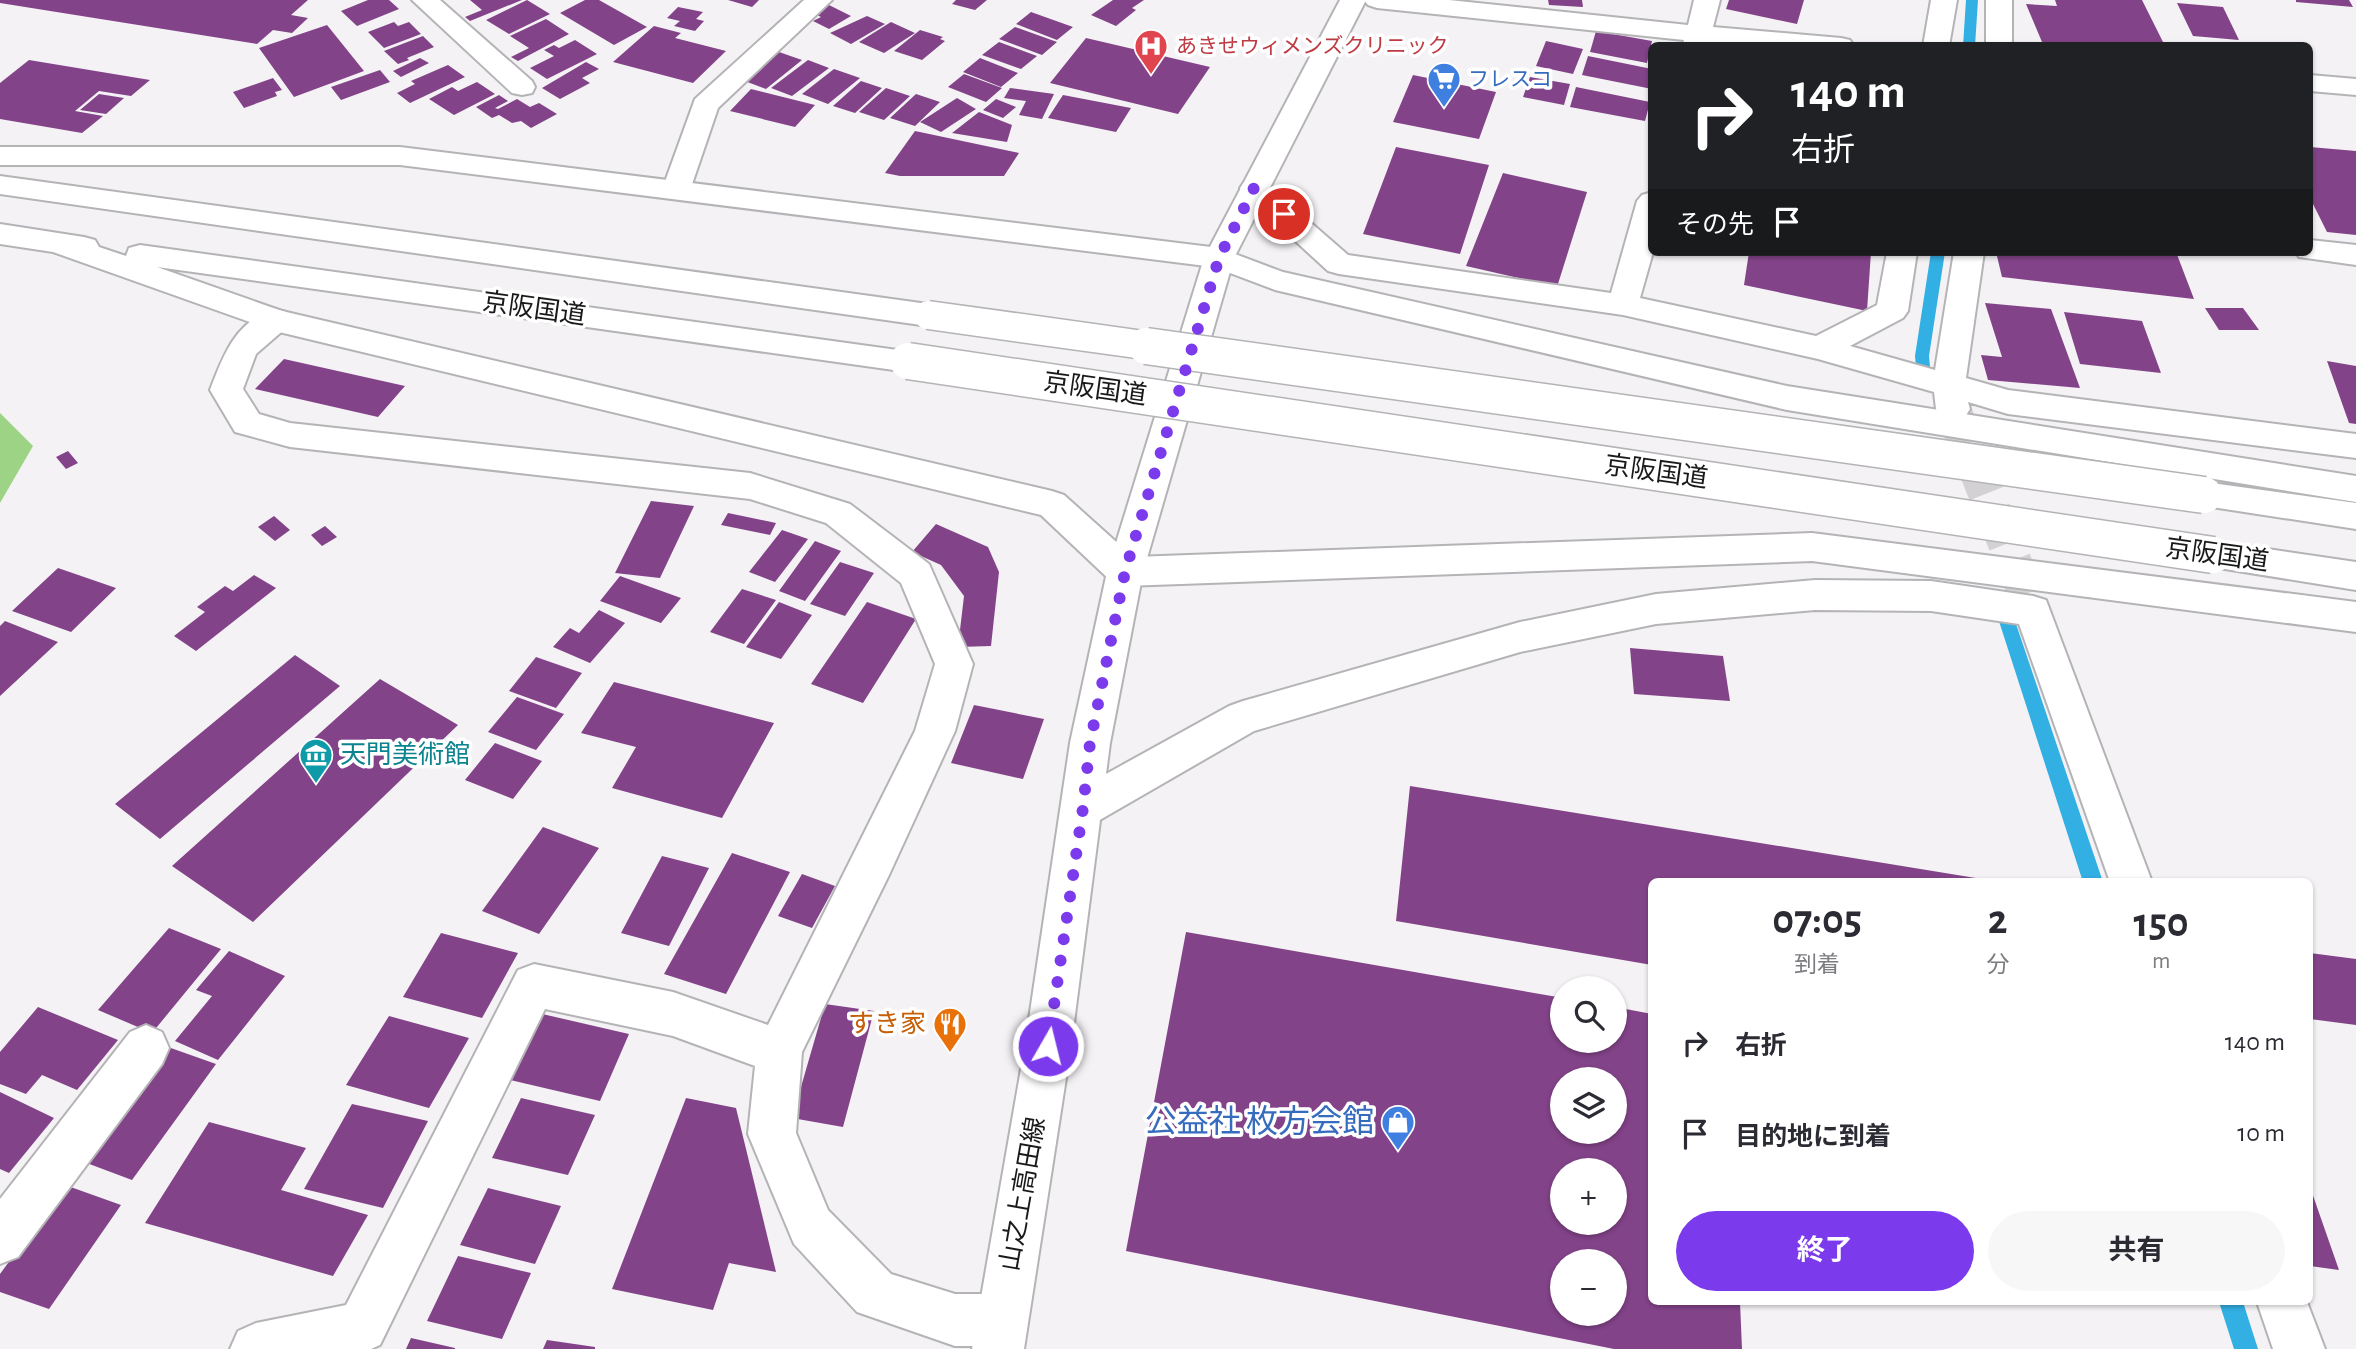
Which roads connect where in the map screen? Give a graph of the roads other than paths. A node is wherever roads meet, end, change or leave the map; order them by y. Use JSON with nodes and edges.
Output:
{"nodes":[{"id":1,"x":425,"y":0,"type":"edge"},
{"id":2,"x":819,"y":0,"type":"edge"},
{"id":3,"x":1353,"y":0,"type":"edge"},
{"id":4,"x":1377,"y":0,"type":"edge"},
{"id":5,"x":1707,"y":0,"type":"edge"},
{"id":6,"x":1944,"y":0,"type":"edge"},
{"id":7,"x":1999,"y":0,"type":"edge"},
{"id":8,"x":1697,"y":40,"type":"edge"},
{"id":9,"x":1745,"y":42,"type":"edge"},
{"id":10,"x":1937,"y":42,"type":"edge"},
{"id":11,"x":1999,"y":42,"type":"edge"},
{"id":12,"x":2313,"y":83,"type":"edge"},
{"id":13,"x":522,"y":87,"type":"dead end"},
{"id":14,"x":2356,"y":87,"type":"edge"},
{"id":15,"x":0,"y":156,"type":"edge"},
{"id":16,"x":0,"y":185,"type":"edge"},
{"id":17,"x":1254,"y":188,"type":"junction"},
{"id":18,"x":676,"y":190,"type":"junction"},
{"id":19,"x":1648,"y":215,"type":"edge"},
{"id":20,"x":0,"y":234,"type":"edge"},
{"id":21,"x":58,"y":243,"type":"junction"},
{"id":22,"x":2313,"y":250,"type":"edge"},
{"id":23,"x":2356,"y":255,"type":"edge"},
{"id":24,"x":1901,"y":256,"type":"edge"},
{"id":25,"x":1969,"y":256,"type":"edge"},
{"id":26,"x":1219,"y":258,"type":"junction"},
{"id":27,"x":1623,"y":306,"type":"junction"},
{"id":28,"x":275,"y":320,"type":"junction"},
{"id":29,"x":1819,"y":348,"type":"junction"},
{"id":30,"x":1951,"y":397,"type":"junction"},
{"id":31,"x":2356,"y":446,"type":"edge"},
{"id":32,"x":2356,"y":489,"type":"edge"},
{"id":33,"x":2356,"y":516,"type":"edge"},
{"id":34,"x":1125,"y":572,"type":"junction"},
{"id":35,"x":2356,"y":576,"type":"edge"},
{"id":36,"x":2356,"y":617,"type":"edge"},
{"id":37,"x":1083,"y":808,"type":"junction"},
{"id":38,"x":2130,"y":878,"type":"edge"},
{"id":39,"x":146,"y":1048,"type":"dead end"},
{"id":40,"x":779,"y":1052,"type":"junction"},
{"id":41,"x":0,"y":1239,"type":"edge"},
{"id":42,"x":2283,"y":1305,"type":"edge"},
{"id":43,"x":1000,"y":1335,"type":"edge"},
{"id":44,"x":256,"y":1349,"type":"edge"},
{"id":45,"x":2299,"y":1349,"type":"edge"}],
"edges":[{"from":1,"to":13,"type":"main road"},
{"from":2,"to":18,"type":"main road"},
{"from":3,"to":17,"type":"main road","name":"山之上高田線"},
{"from":4,"to":8,"type":"main road"},
{"from":5,"to":8,"type":"main road"},
{"from":6,"to":10,"type":"main road"},
{"from":7,"to":11,"type":"main road"},
{"from":8,"to":9,"type":"main road"},
{"from":12,"to":14,"type":"main road"},
{"from":15,"to":18,"type":"main road"},
{"from":16,"to":33,"type":"main road","name":"京阪国道","bridge":true},
{"from":17,"to":26,"type":"main road","name":"山之上高田線"},
{"from":17,"to":27,"type":"main road"},
{"from":18,"to":26,"type":"main road"},
{"from":19,"to":27,"type":"main road"},
{"from":20,"to":21,"type":"main road","name":"京阪国道"},
{"from":21,"to":28,"type":"main road"},
{"from":21,"to":35,"type":"main road","name":"京阪国道","bridge":true},
{"from":22,"to":23,"type":"main road"},
{"from":24,"to":29,"type":"main road"},
{"from":25,"to":30,"type":"main road"},
{"from":26,"to":32,"type":"main road"},
{"from":26,"to":34,"type":"main road","name":"山之上高田線"},
{"from":27,"to":29,"type":"main road"},
{"from":28,"to":34,"type":"main road"},
{"from":28,"to":40,"type":"main road"},
{"from":29,"to":30,"type":"main road"},
{"from":30,"to":31,"type":"main road"},
{"from":34,"to":36,"type":"main road"},
{"from":34,"to":37,"type":"main road","name":"山之上高田線"},
{"from":37,"to":38,"type":"main road"},
{"from":37,"to":43,"type":"main road","name":"山之上高田線"},
{"from":39,"to":41,"type":"main road"},
{"from":40,"to":43,"type":"main road"},
{"from":40,"to":44,"type":"main road"},
{"from":42,"to":45,"type":"main road"}]}
